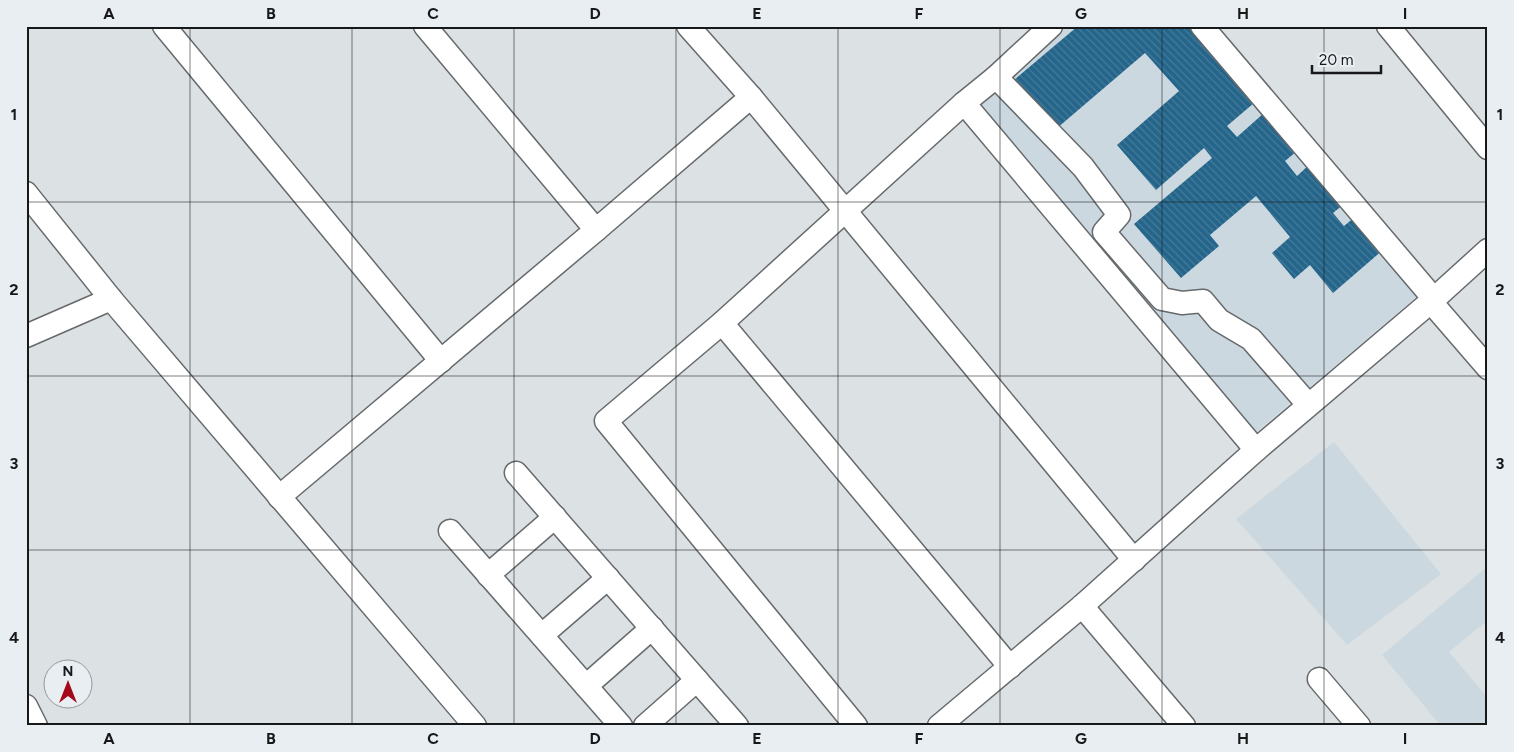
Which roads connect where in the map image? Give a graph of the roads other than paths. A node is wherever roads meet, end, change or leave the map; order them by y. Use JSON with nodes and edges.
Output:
{"nodes":[{"id":1,"x":164,"y":26,"type":"edge"},
{"id":2,"x":425,"y":26,"type":"edge"},
{"id":3,"x":688,"y":26,"type":"edge"},
{"id":4,"x":1051,"y":26,"type":"edge"},
{"id":5,"x":1202,"y":26,"type":"edge"},
{"id":6,"x":1391,"y":27,"type":"edge"},
{"id":7,"x":996,"y":77,"type":"junction"},
{"id":8,"x":751,"y":97,"type":"junction"},
{"id":9,"x":964,"y":103,"type":"junction"},
{"id":10,"x":1488,"y":148,"type":"edge"},
{"id":11,"x":26,"y":193,"type":"edge"},
{"id":12,"x":846,"y":212,"type":"junction"},
{"id":13,"x":34,"y":215,"type":"edge"},
{"id":14,"x":596,"y":230,"type":"junction"},
{"id":15,"x":1488,"y":250,"type":"edge"},
{"id":16,"x":111,"y":299,"type":"junction"},
{"id":17,"x":1433,"y":300,"type":"junction"},
{"id":18,"x":722,"y":323,"type":"junction"},
{"id":19,"x":26,"y":336,"type":"edge"},
{"id":20,"x":440,"y":361,"type":"junction"},
{"id":21,"x":1488,"y":368,"type":"edge"},
{"id":22,"x":1305,"y":401,"type":"dead end"},
{"id":23,"x":1256,"y":450,"type":"junction"},
{"id":24,"x":516,"y":473,"type":"dead end"},
{"id":25,"x":279,"y":497,"type":"junction"},
{"id":26,"x":554,"y":517,"type":"junction"},
{"id":27,"x":450,"y":530,"type":"dead end"},
{"id":28,"x":1134,"y":560,"type":"junction"},
{"id":29,"x":488,"y":574,"type":"junction"},
{"id":30,"x":608,"y":578,"type":"junction"},
{"id":31,"x":1082,"y":606,"type":"junction"},
{"id":32,"x":652,"y":628,"type":"junction"},
{"id":33,"x":542,"y":635,"type":"junction"},
{"id":34,"x":1010,"y":667,"type":"junction"},
{"id":35,"x":1319,"y":679,"type":"dead end"},
{"id":36,"x":697,"y":680,"type":"junction"},
{"id":37,"x":586,"y":686,"type":"junction"},
{"id":38,"x":475,"y":726,"type":"edge"},
{"id":39,"x":621,"y":726,"type":"edge"},
{"id":40,"x":644,"y":726,"type":"edge"},
{"id":41,"x":737,"y":726,"type":"edge"},
{"id":42,"x":856,"y":726,"type":"edge"},
{"id":43,"x":939,"y":726,"type":"edge"},
{"id":44,"x":1184,"y":726,"type":"edge"},
{"id":45,"x":1359,"y":726,"type":"edge"}],
"edges":[{"from":1,"to":20,"type":"street"},
{"from":2,"to":14,"type":"street"},
{"from":3,"to":8,"type":"street"},
{"from":4,"to":7,"type":"street"},
{"from":5,"to":17,"type":"street"},
{"from":6,"to":10,"type":"street"},
{"from":7,"to":9,"type":"street"},
{"from":7,"to":22,"type":"street"},
{"from":8,"to":12,"type":"street"},
{"from":8,"to":14,"type":"street"},
{"from":9,"to":12,"type":"street"},
{"from":9,"to":23,"type":"street"},
{"from":11,"to":13,"type":"street"},
{"from":12,"to":18,"type":"street"},
{"from":12,"to":28,"type":"street"},
{"from":13,"to":16,"type":"street"},
{"from":14,"to":20,"type":"street"},
{"from":15,"to":17,"type":"street"},
{"from":16,"to":19,"type":"street"},
{"from":16,"to":25,"type":"street"},
{"from":17,"to":21,"type":"street"},
{"from":17,"to":23,"type":"street"},
{"from":18,"to":34,"type":"street"},
{"from":18,"to":42,"type":"street"},
{"from":20,"to":25,"type":"street"},
{"from":23,"to":28,"type":"street"},
{"from":24,"to":26,"type":"street"},
{"from":25,"to":38,"type":"street"},
{"from":26,"to":29,"type":"street"},
{"from":26,"to":30,"type":"street"},
{"from":27,"to":29,"type":"street"},
{"from":28,"to":31,"type":"street"},
{"from":29,"to":33,"type":"street"},
{"from":30,"to":32,"type":"street"},
{"from":30,"to":33,"type":"street"},
{"from":31,"to":34,"type":"street"},
{"from":31,"to":44,"type":"street"},
{"from":32,"to":36,"type":"street"},
{"from":32,"to":37,"type":"street"},
{"from":33,"to":37,"type":"street"},
{"from":34,"to":43,"type":"street"},
{"from":35,"to":45,"type":"street"},
{"from":36,"to":40,"type":"street"},
{"from":36,"to":41,"type":"street"},
{"from":37,"to":39,"type":"street"}]}
